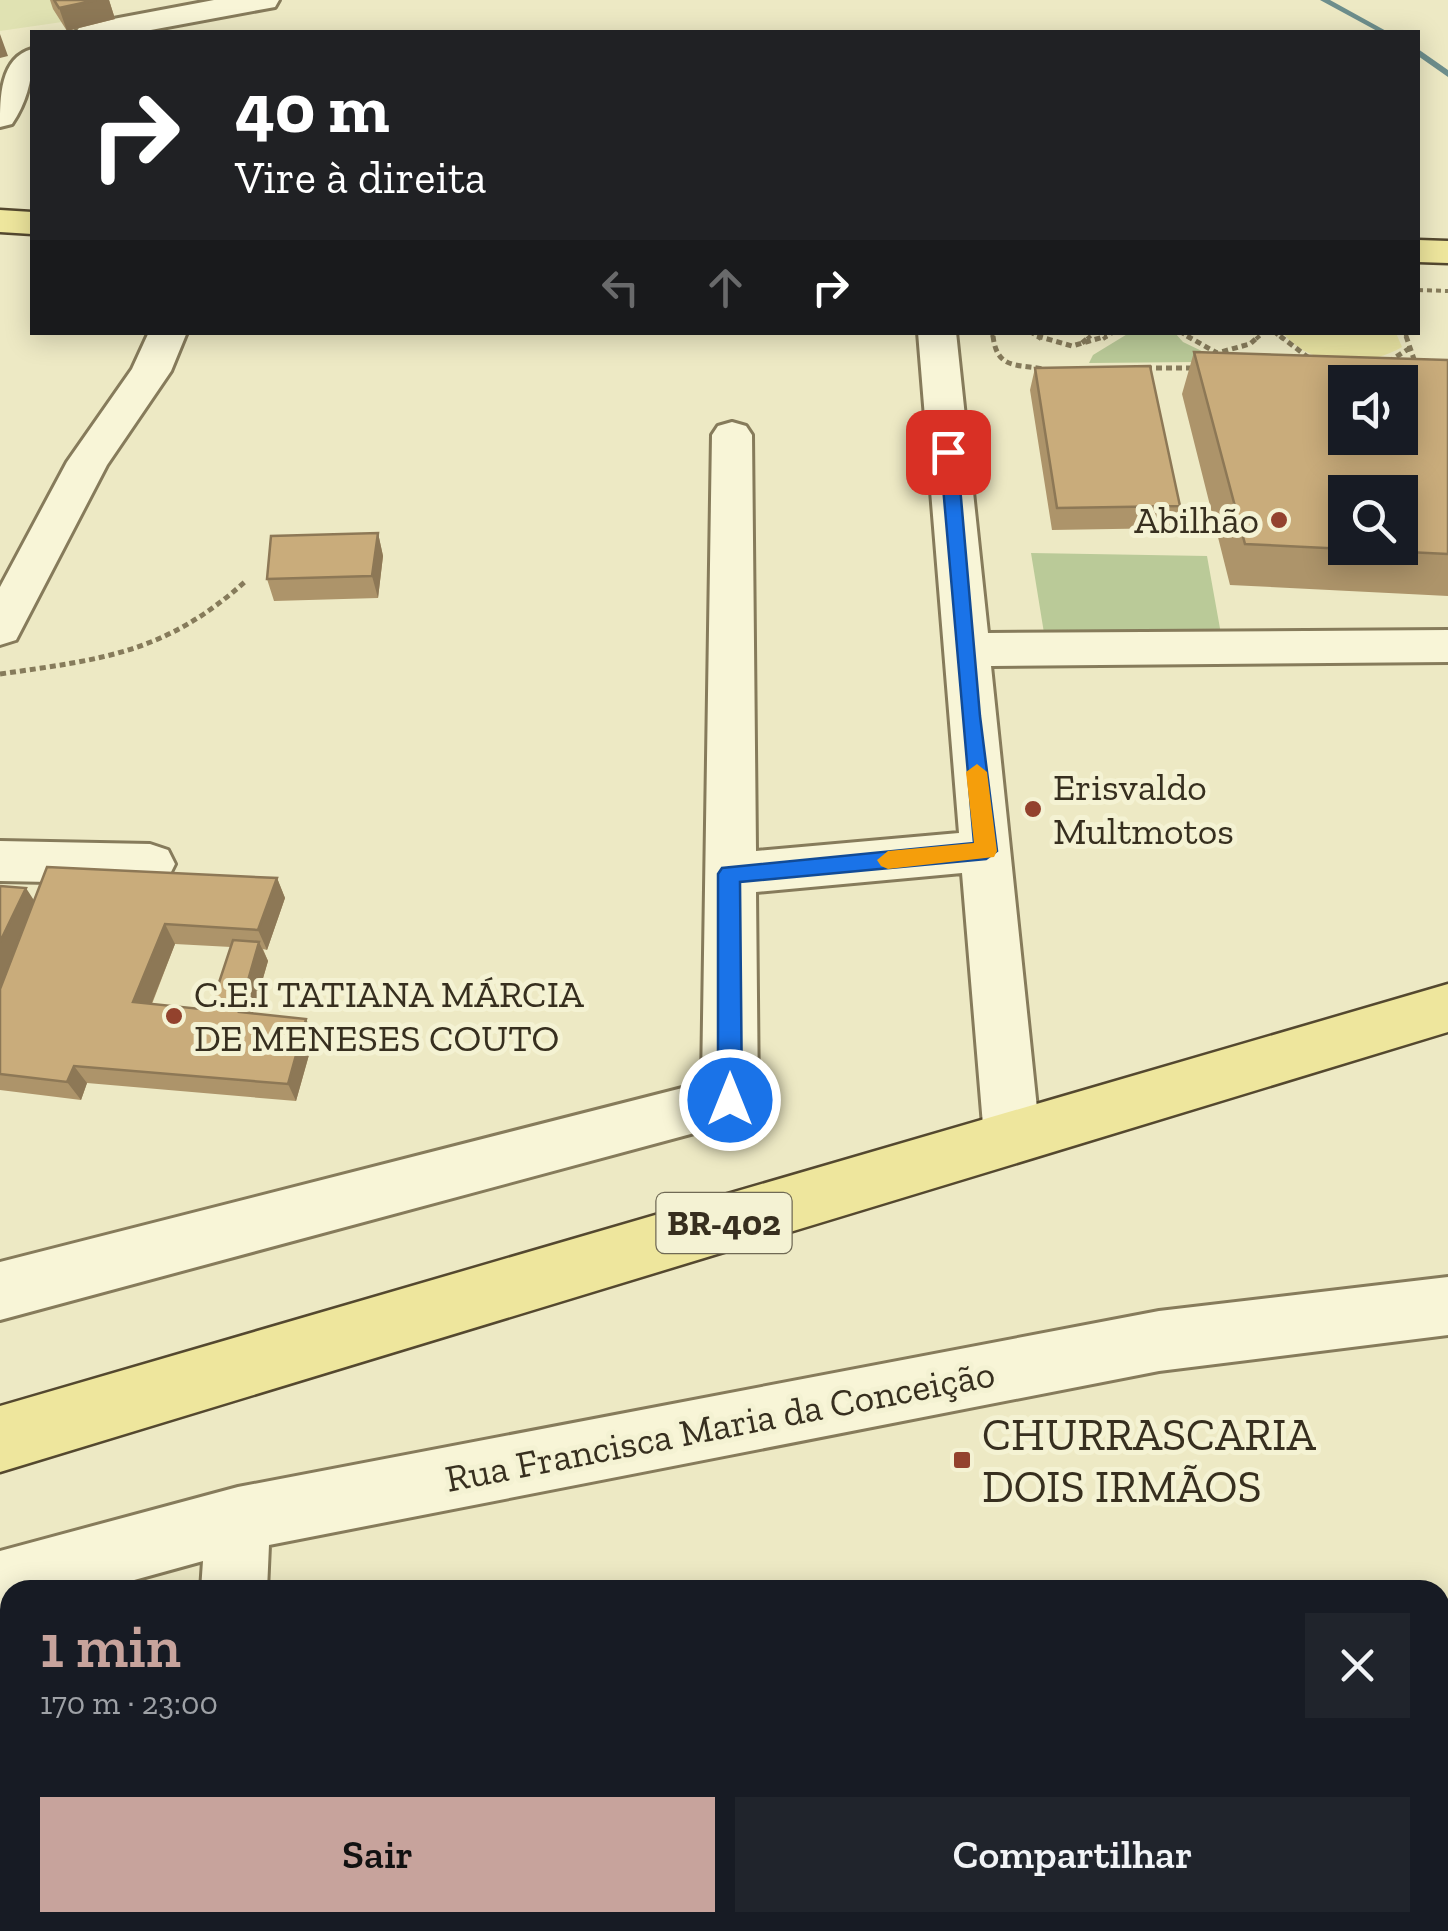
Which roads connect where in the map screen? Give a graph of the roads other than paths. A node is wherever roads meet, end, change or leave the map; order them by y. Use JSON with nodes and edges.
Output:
{"nodes":[{"id":1,"x":264,"y":0,"type":"edge"},
{"id":2,"x":103,"y":30,"type":"edge"},
{"id":3,"x":30,"y":62,"type":"edge"},
{"id":4,"x":0,"y":117,"type":"edge"},
{"id":5,"x":0,"y":196,"type":"edge"},
{"id":6,"x":30,"y":197,"type":"edge"},
{"id":7,"x":0,"y":221,"type":"edge"},
{"id":8,"x":30,"y":223,"type":"edge"},
{"id":9,"x":1420,"y":250,"type":"edge"},
{"id":10,"x":1448,"y":252,"type":"edge"},
{"id":11,"x":1420,"y":274,"type":"edge"},
{"id":12,"x":1448,"y":274,"type":"edge"},
{"id":13,"x":167,"y":335,"type":"edge"},
{"id":14,"x":937,"y":335,"type":"edge"},
{"id":15,"x":732,"y":435,"type":"dead end"},
{"id":16,"x":0,"y":630,"type":"edge"},
{"id":17,"x":1448,"y":646,"type":"edge"},
{"id":18,"x":968,"y":650,"type":"junction"},
{"id":19,"x":986,"y":851,"type":"junction"},
{"id":20,"x":0,"y":861,"type":"edge"},
{"id":21,"x":150,"y":864,"type":"dead end"},
{"id":22,"x":729,"y":874,"type":"junction"},
{"id":23,"x":1448,"y":1008,"type":"edge"},
{"id":24,"x":1012,"y":1137,"type":"junction"},
{"id":25,"x":0,"y":1290,"type":"edge"},
{"id":26,"x":1448,"y":1306,"type":"edge"},
{"id":27,"x":0,"y":1439,"type":"edge"},
{"id":28,"x":238,"y":1519,"type":"junction"},
{"id":29,"x":15,"y":1580,"type":"edge"},
{"id":30,"x":235,"y":1580,"type":"edge"}],
"edges":[{"from":1,"to":2,"type":"street"},
{"from":3,"to":4,"type":"street"},
{"from":5,"to":6,"type":"main road"},
{"from":7,"to":8,"type":"main road"},
{"from":9,"to":10,"type":"main road"},
{"from":11,"to":12,"type":"main road"},
{"from":13,"to":16,"type":"street"},
{"from":14,"to":18,"type":"street"},
{"from":15,"to":22,"type":"street"},
{"from":17,"to":18,"type":"street"},
{"from":18,"to":19,"type":"street"},
{"from":19,"to":22,"type":"street"},
{"from":19,"to":24,"type":"street"},
{"from":20,"to":21,"type":"street"},
{"from":22,"to":25,"type":"street"},
{"from":23,"to":24,"type":"main road","number":"BR-402"},
{"from":24,"to":27,"type":"main road","number":"BR-402"},
{"from":26,"to":28,"type":"street","name":"Rua Francisca Maria da Conceição"},
{"from":28,"to":29,"type":"street","name":"Rua Francisca Maria da Conceição"},
{"from":28,"to":30,"type":"street"}]}
